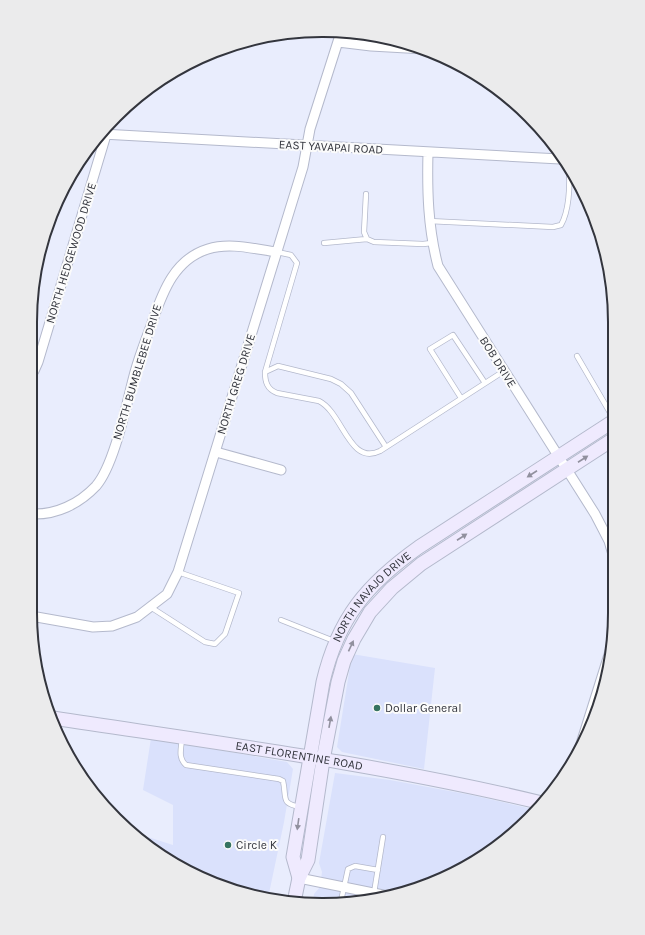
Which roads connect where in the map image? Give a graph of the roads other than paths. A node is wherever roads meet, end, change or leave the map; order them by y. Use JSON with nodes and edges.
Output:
{"nodes":[{"id":1,"x":339,"y":38,"type":"edge"},
{"id":2,"x":338,"y":42,"type":"junction"},
{"id":3,"x":398,"y":48,"type":"edge"},
{"id":4,"x":108,"y":134,"type":"edge"},
{"id":5,"x":102,"y":142,"type":"edge"},
{"id":6,"x":308,"y":145,"type":"junction"},
{"id":7,"x":428,"y":152,"type":"junction"},
{"id":8,"x":556,"y":159,"type":"edge"},
{"id":9,"x":569,"y":178,"type":"edge"},
{"id":10,"x":366,"y":194,"type":"dead end"},
{"id":11,"x":429,"y":221,"type":"junction"},
{"id":12,"x":367,"y":239,"type":"junction"},
{"id":13,"x":324,"y":243,"type":"dead end"},
{"id":14,"x":432,"y":243,"type":"junction"},
{"id":15,"x":276,"y":252,"type":"junction"},
{"id":16,"x":576,"y":356,"type":"dead end"},
{"id":17,"x":37,"y":364,"type":"edge"},
{"id":18,"x":504,"y":371,"type":"junction"},
{"id":19,"x":265,"y":372,"type":"junction"},
{"id":20,"x":485,"y":383,"type":"junction"},
{"id":21,"x":461,"y":398,"type":"junction"},
{"id":22,"x":608,"y":409,"type":"edge"},
{"id":23,"x":608,"y":425,"type":"edge"},
{"id":24,"x":608,"y":443,"type":"edge"},
{"id":25,"x":386,"y":447,"type":"junction"},
{"id":26,"x":216,"y":452,"type":"junction"},
{"id":27,"x":558,"y":457,"type":"junction"},
{"id":28,"x":281,"y":470,"type":"dead end"},
{"id":29,"x":567,"y":470,"type":"junction"},
{"id":30,"x":37,"y":514,"type":"edge"},
{"id":31,"x":608,"y":535,"type":"edge"},
{"id":32,"x":429,"y":541,"type":"junction"},
{"id":33,"x":437,"y":553,"type":"junction"},
{"id":34,"x":178,"y":572,"type":"junction"},
{"id":35,"x":152,"y":608,"type":"junction"},
{"id":36,"x":37,"y":617,"type":"edge"},
{"id":37,"x":281,"y":620,"type":"dead end"},
{"id":38,"x":336,"y":641,"type":"junction"},
{"id":39,"x":58,"y":719,"type":"edge"},
{"id":40,"x":182,"y":738,"type":"junction"},
{"id":41,"x":309,"y":758,"type":"junction"},
{"id":42,"x":323,"y":760,"type":"junction"},
{"id":43,"x":536,"y":802,"type":"edge"},
{"id":44,"x":301,"y":807,"type":"junction"},
{"id":45,"x":383,"y":837,"type":"dead end"},
{"id":46,"x":378,"y":870,"type":"junction"},
{"id":47,"x":299,"y":878,"type":"junction"},
{"id":48,"x":344,"y":887,"type":"junction"},
{"id":49,"x":374,"y":894,"type":"joint"},
{"id":50,"x":295,"y":897,"type":"edge"},
{"id":51,"x":342,"y":897,"type":"edge"}],
"edges":[{"from":1,"to":2,"type":"street","name":"NORTH GREG DRIVE"},
{"from":2,"to":3,"type":"street"},
{"from":2,"to":6,"type":"street","name":"NORTH GREG DRIVE"},
{"from":4,"to":6,"type":"street","name":"EAST YAVAPAI ROAD"},
{"from":5,"to":17,"type":"street","name":"NORTH HEDGEWOOD DRIVE"},
{"from":6,"to":7,"type":"street","name":"EAST YAVAPAI ROAD"},
{"from":6,"to":15,"type":"street","name":"NORTH GREG DRIVE"},
{"from":7,"to":8,"type":"street","name":"EAST YAVAPAI ROAD"},
{"from":7,"to":11,"type":"street","name":"BOB DRIVE"},
{"from":9,"to":11,"type":"lane"},
{"from":10,"to":12,"type":"lane"},
{"from":11,"to":14,"type":"street","name":"BOB DRIVE"},
{"from":12,"to":13,"type":"lane"},
{"from":12,"to":14,"type":"lane"},
{"from":14,"to":18,"type":"street","name":"BOB DRIVE"},
{"from":15,"to":19,"type":"lane"},
{"from":15,"to":26,"type":"street","name":"NORTH GREG DRIVE"},
{"from":15,"to":30,"type":"street","name":"NORTH BUMBLEBEE DRIVE"},
{"from":16,"to":22,"type":"lane"},
{"from":18,"to":20,"type":"lane"},
{"from":18,"to":27,"type":"street","name":"BOB DRIVE"},
{"from":19,"to":25,"type":"lane"},
{"from":19,"to":25,"type":"lane"},
{"from":20,"to":21,"type":"lane"},
{"from":20,"to":21,"type":"lane"},
{"from":21,"to":25,"type":"lane"},
{"from":23,"to":27,"type":"street","name":"NORTH NAVAJO DRIVE"},
{"from":29,"to":24,"type":"street","name":"NORTH NAVAJO DRIVE","one_way":true},
{"from":26,"to":28,"type":"street"},
{"from":26,"to":34,"type":"street","name":"NORTH GREG DRIVE"},
{"from":27,"to":29,"type":"street","name":"BOB DRIVE"},
{"from":27,"to":32,"type":"street","name":"NORTH NAVAJO DRIVE","one_way":true},
{"from":29,"to":31,"type":"street","name":"BOB DRIVE"},
{"from":33,"to":29,"type":"street","name":"NORTH NAVAJO DRIVE","one_way":true},
{"from":32,"to":33,"type":"street"},
{"from":32,"to":38,"type":"street","name":"NORTH NAVAJO DRIVE"},
{"from":42,"to":33,"type":"street","name":"NORTH NAVAJO DRIVE","one_way":true},
{"from":34,"to":35,"type":"street","name":"NORTH GREG DRIVE"},
{"from":34,"to":35,"type":"lane"},
{"from":35,"to":36,"type":"street","name":"NORTH GREG DRIVE"},
{"from":37,"to":38,"type":"lane"},
{"from":38,"to":41,"type":"street","name":"NORTH NAVAJO DRIVE"},
{"from":39,"to":40,"type":"street","name":"EAST FLORENTINE ROAD"},
{"from":40,"to":41,"type":"street","name":"EAST FLORENTINE ROAD"},
{"from":40,"to":44,"type":"lane"},
{"from":41,"to":42,"type":"street","name":"EAST FLORENTINE ROAD"},
{"from":41,"to":44,"type":"street","name":"NORTH NAVAJO DRIVE"},
{"from":42,"to":43,"type":"street","name":"EAST FLORENTINE ROAD"},
{"from":42,"to":47,"type":"street","name":"NORTH NAVAJO DRIVE"},
{"from":44,"to":47,"type":"street","name":"NORTH NAVAJO DRIVE","one_way":true},
{"from":45,"to":46,"type":"lane"},
{"from":46,"to":48,"type":"lane"},
{"from":46,"to":49,"type":"lane"},
{"from":47,"to":48,"type":"street"},
{"from":47,"to":50,"type":"street","name":"NORTH NAVAJO DRIVE"},
{"from":48,"to":49,"type":"street"},
{"from":48,"to":51,"type":"lane"}]}
